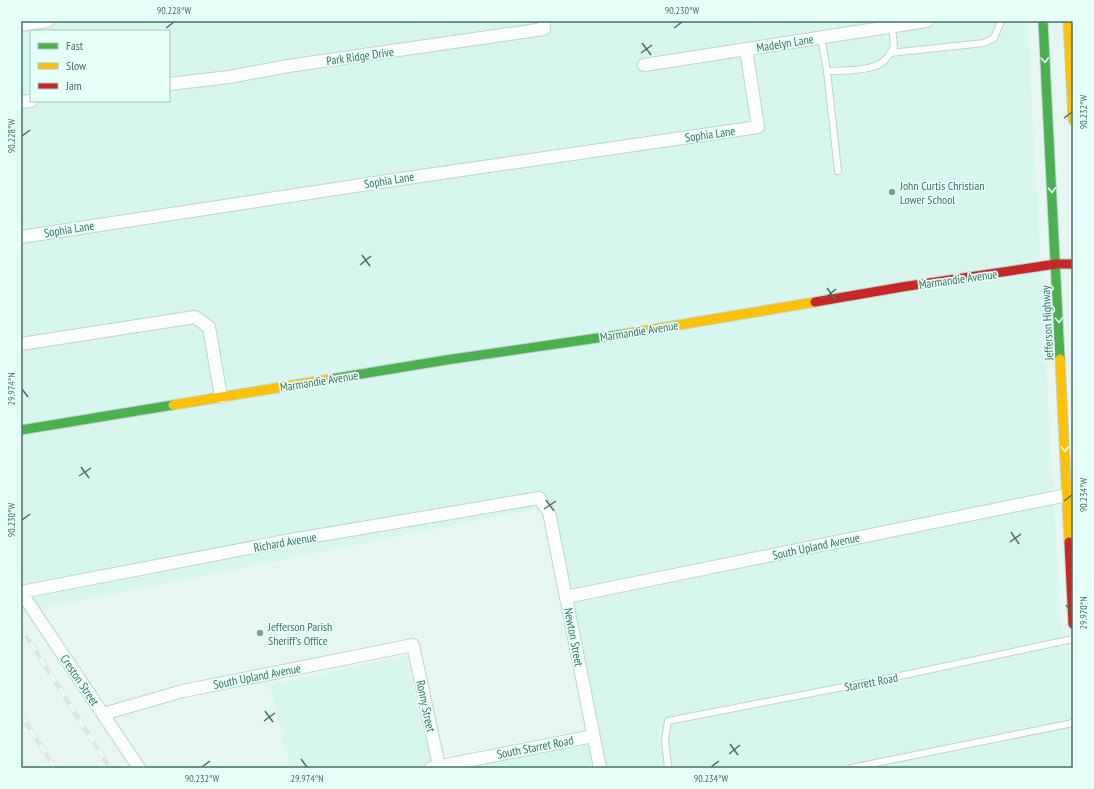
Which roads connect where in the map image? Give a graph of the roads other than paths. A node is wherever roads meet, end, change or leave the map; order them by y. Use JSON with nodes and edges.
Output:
{"nodes":[{"id":1,"x":48,"y":21,"type":"edge"},
{"id":2,"x":543,"y":21,"type":"edge"},
{"id":3,"x":926,"y":21,"type":"edge"},
{"id":4,"x":1001,"y":21,"type":"edge"},
{"id":5,"x":1043,"y":21,"type":"edge"},
{"id":6,"x":1070,"y":24,"type":"edge"},
{"id":7,"x":21,"y":25,"type":"edge"},
{"id":8,"x":892,"y":26,"type":"junction"},
{"id":9,"x":821,"y":37,"type":"junction"},
{"id":10,"x":746,"y":49,"type":"junction"},
{"id":11,"x":890,"y":53,"type":"junction"},
{"id":12,"x":644,"y":64,"type":"dead end"},
{"id":13,"x":827,"y":71,"type":"junction"},
{"id":14,"x":170,"y":84,"type":"edge"},
{"id":15,"x":1073,"y":120,"type":"edge"},
{"id":16,"x":838,"y":171,"type":"dead end"},
{"id":17,"x":21,"y":237,"type":"edge"},
{"id":18,"x":1056,"y":264,"type":"junction"},
{"id":19,"x":1073,"y":264,"type":"edge"},
{"id":20,"x":21,"y":344,"type":"edge"},
{"id":21,"x":221,"y":396,"type":"junction"},
{"id":22,"x":21,"y":430,"type":"edge"},
{"id":23,"x":1070,"y":495,"type":"edge"},
{"id":24,"x":545,"y":506,"type":"joint"},
{"id":25,"x":21,"y":592,"type":"edge"},
{"id":26,"x":566,"y":597,"type":"junction"},
{"id":27,"x":1073,"y":624,"type":"edge"},
{"id":28,"x":1073,"y":639,"type":"edge"},
{"id":29,"x":413,"y":645,"type":"joint"},
{"id":30,"x":103,"y":714,"type":"junction"},
{"id":31,"x":1073,"y":723,"type":"edge"},
{"id":32,"x":593,"y":736,"type":"junction"},
{"id":33,"x":435,"y":767,"type":"edge"},
{"id":34,"x":139,"y":768,"type":"edge"},
{"id":35,"x":600,"y":768,"type":"edge"},
{"id":36,"x":668,"y":768,"type":"edge"},
{"id":37,"x":851,"y":768,"type":"edge"}],
"edges":[{"from":1,"to":7,"type":"street"},
{"from":2,"to":14,"type":"street","name":"Park Ridge Drive"},
{"from":3,"to":8,"type":"street","name":"Madelyn Lane"},
{"from":4,"to":11,"type":"lane"},
{"from":5,"to":18,"type":"street","name":"Jefferson Highway","one_way":true},
{"from":6,"to":15,"type":"street"},
{"from":8,"to":9,"type":"street","name":"Madelyn Lane"},
{"from":8,"to":11,"type":"lane"},
{"from":9,"to":10,"type":"street","name":"Madelyn Lane"},
{"from":9,"to":13,"type":"lane"},
{"from":10,"to":12,"type":"street","name":"Madelyn Lane"},
{"from":10,"to":17,"type":"street","name":"Sophia Lane"},
{"from":11,"to":13,"type":"lane"},
{"from":13,"to":16,"type":"lane"},
{"from":18,"to":19,"type":"street","name":"Marmandie Avenue"},
{"from":18,"to":21,"type":"street","name":"Marmandie Avenue"},
{"from":18,"to":23,"type":"street","name":"Jefferson Highway","one_way":true},
{"from":20,"to":21,"type":"street"},
{"from":21,"to":22,"type":"street","name":"Marmandie Avenue"},
{"from":23,"to":26,"type":"street","name":"South Upland Avenue"},
{"from":23,"to":27,"type":"street","name":"Jefferson Highway"},
{"from":24,"to":25,"type":"street","name":"Richard Avenue"},
{"from":24,"to":26,"type":"street","name":"Newton Street"},
{"from":25,"to":30,"type":"street","name":"Creston Street"},
{"from":26,"to":32,"type":"street","name":"Newton Street"},
{"from":28,"to":36,"type":"lane","name":"Starrett Road"},
{"from":29,"to":30,"type":"street","name":"South Upland Avenue"},
{"from":29,"to":33,"type":"street","name":"Ronny Street"},
{"from":30,"to":34,"type":"street","name":"Creston Street"},
{"from":31,"to":37,"type":"lane"},
{"from":32,"to":33,"type":"street","name":"South Starret Road"},
{"from":32,"to":35,"type":"street","name":"Newton Street"}]}
